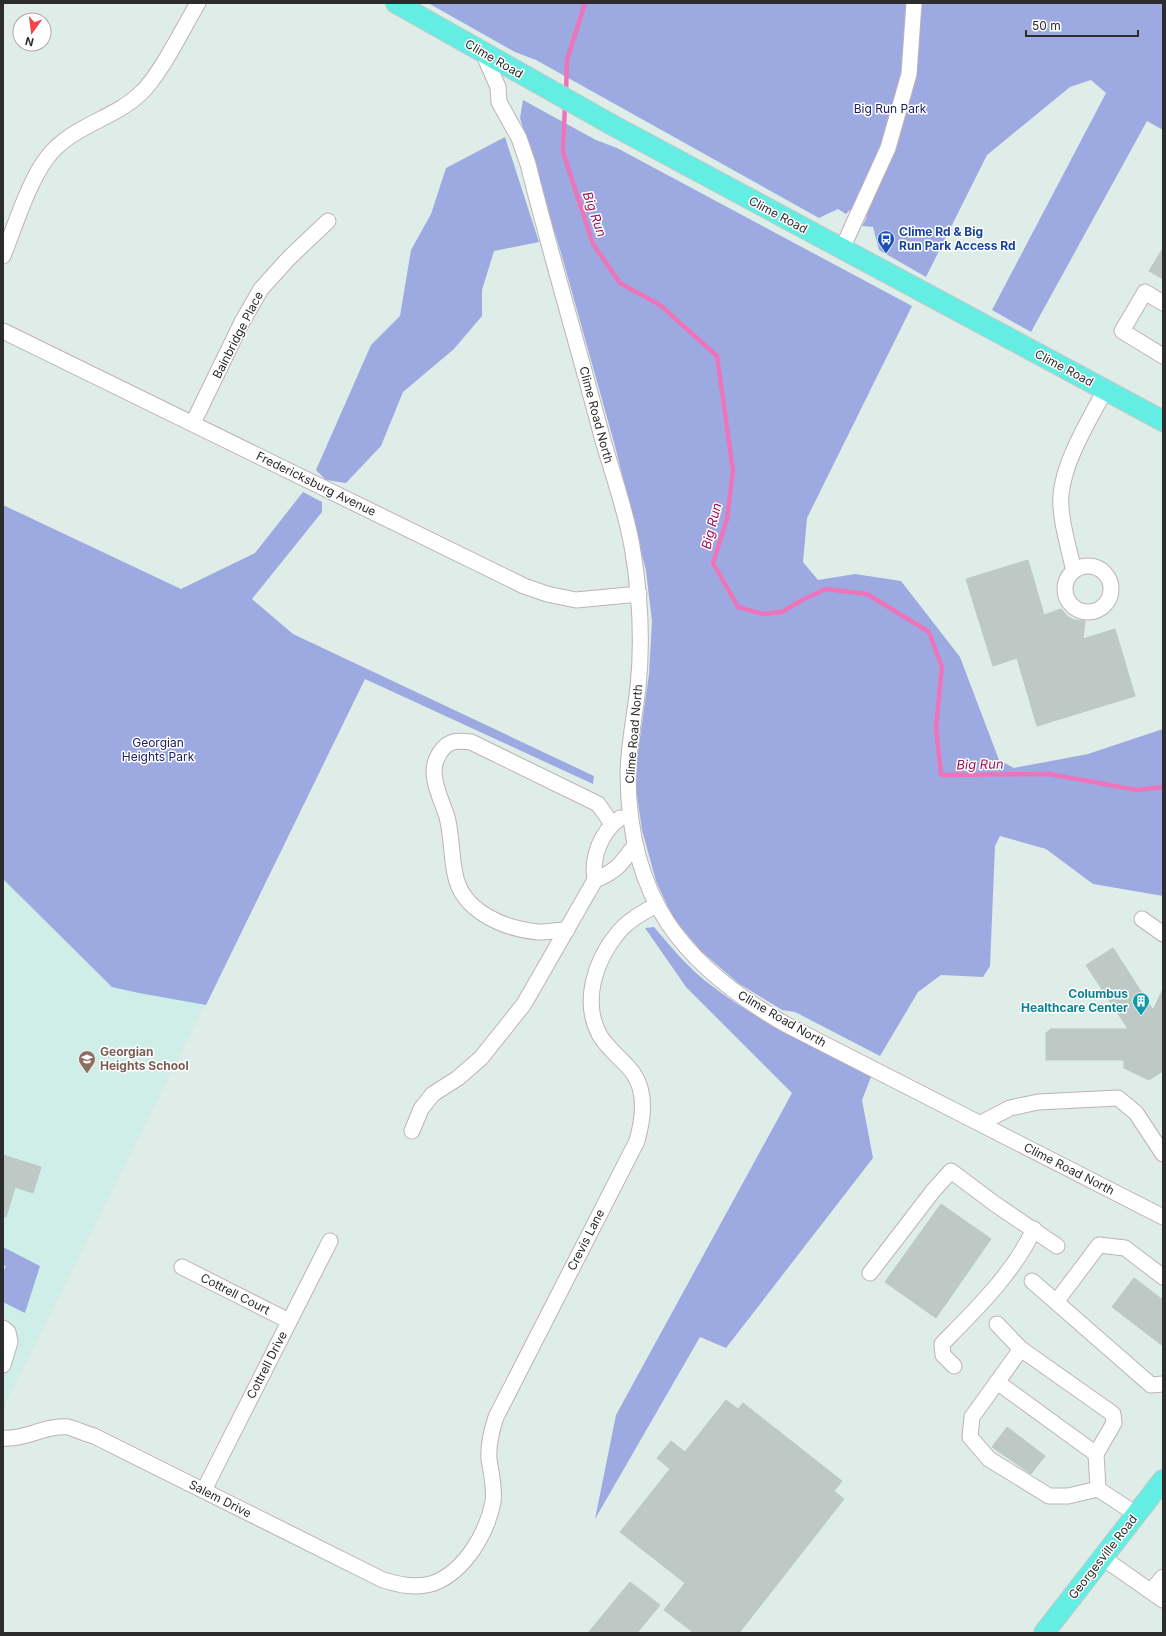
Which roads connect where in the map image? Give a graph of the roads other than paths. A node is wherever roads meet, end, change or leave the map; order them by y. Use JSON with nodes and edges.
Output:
{"nodes":[{"id":1,"x":198,"y":3,"type":"edge"},
{"id":2,"x":396,"y":3,"type":"edge"},
{"id":3,"x":914,"y":3,"type":"edge"},
{"id":4,"x":483,"y":53,"type":"junction"},
{"id":5,"x":328,"y":221,"type":"dead end"},
{"id":6,"x":842,"y":249,"type":"junction"},
{"id":7,"x":3,"y":256,"type":"edge"},
{"id":8,"x":1163,"y":303,"type":"edge"},
{"id":9,"x":3,"y":331,"type":"edge"},
{"id":10,"x":1163,"y":356,"type":"edge"},
{"id":11,"x":1105,"y":390,"type":"junction"},
{"id":12,"x":1163,"y":421,"type":"edge"},
{"id":13,"x":193,"y":423,"type":"junction"},
{"id":14,"x":1074,"y":571,"type":"dead end"},
{"id":15,"x":639,"y":594,"type":"junction"},
{"id":16,"x":630,"y":810,"type":"junction"},
{"id":17,"x":612,"y":824,"type":"junction"},
{"id":18,"x":635,"y":845,"type":"junction"},
{"id":19,"x":595,"y":880,"type":"junction"},
{"id":20,"x":656,"y":905,"type":"junction"},
{"id":21,"x":1142,"y":919,"type":"dead end"},
{"id":22,"x":567,"y":930,"type":"junction"},
{"id":23,"x":1163,"y":934,"type":"edge"},
{"id":24,"x":981,"y":1123,"type":"junction"},
{"id":25,"x":412,"y":1131,"type":"dead end"},
{"id":26,"x":1163,"y":1154,"type":"edge"},
{"id":27,"x":1163,"y":1217,"type":"edge"},
{"id":28,"x":1034,"y":1229,"type":"junction"},
{"id":29,"x":330,"y":1241,"type":"dead end"},
{"id":30,"x":1057,"y":1246,"type":"dead end"},
{"id":31,"x":182,"y":1267,"type":"dead end"},
{"id":32,"x":870,"y":1273,"type":"dead end"},
{"id":33,"x":1163,"y":1277,"type":"edge"},
{"id":34,"x":1032,"y":1281,"type":"dead end"},
{"id":35,"x":1056,"y":1302,"type":"junction"},
{"id":36,"x":289,"y":1321,"type":"junction"},
{"id":37,"x":996,"y":1324,"type":"dead end"},
{"id":38,"x":3,"y":1328,"type":"edge"},
{"id":39,"x":1021,"y":1349,"type":"junction"},
{"id":40,"x":3,"y":1365,"type":"edge"},
{"id":41,"x":954,"y":1366,"type":"dead end"},
{"id":42,"x":997,"y":1382,"type":"junction"},
{"id":43,"x":1163,"y":1384,"type":"edge"},
{"id":44,"x":3,"y":1438,"type":"edge"},
{"id":45,"x":1096,"y":1454,"type":"junction"},
{"id":46,"x":1163,"y":1480,"type":"edge"},
{"id":47,"x":1098,"y":1489,"type":"junction"},
{"id":48,"x":204,"y":1490,"type":"junction"},
{"id":49,"x":1136,"y":1514,"type":"junction"},
{"id":50,"x":1103,"y":1558,"type":"junction"},
{"id":51,"x":1163,"y":1577,"type":"edge"},
{"id":52,"x":434,"y":1583,"type":"joint"},
{"id":53,"x":1151,"y":1591,"type":"junction"},
{"id":54,"x":1163,"y":1600,"type":"edge"},
{"id":55,"x":1044,"y":1633,"type":"edge"}],
"edges":[{"from":1,"to":7,"type":"street"},
{"from":2,"to":4,"type":"main road","name":"Clime Road"},
{"from":3,"to":6,"type":"street"},
{"from":4,"to":6,"type":"main road","name":"Clime Road"},
{"from":4,"to":15,"type":"street","name":"Clime Road North"},
{"from":5,"to":13,"type":"street","name":"Bainbridge Place"},
{"from":6,"to":11,"type":"main road","name":"Clime Road"},
{"from":8,"to":10,"type":"street"},
{"from":9,"to":13,"type":"street","name":"Fredericksburg Avenue"},
{"from":11,"to":12,"type":"main road","name":"Clime Road"},
{"from":11,"to":14,"type":"street"},
{"from":13,"to":15,"type":"street","name":"Fredericksburg Avenue"},
{"from":15,"to":16,"type":"street","name":"Clime Road North"},
{"from":16,"to":17,"type":"street"},
{"from":16,"to":18,"type":"street","name":"Clime Road North"},
{"from":17,"to":19,"type":"street"},
{"from":17,"to":22,"type":"street"},
{"from":18,"to":19,"type":"street"},
{"from":18,"to":20,"type":"street","name":"Clime Road North"},
{"from":19,"to":22,"type":"street"},
{"from":20,"to":24,"type":"street","name":"Clime Road North"},
{"from":20,"to":52,"type":"street","name":"Crevis Lane"},
{"from":21,"to":23,"type":"street"},
{"from":22,"to":25,"type":"street"},
{"from":24,"to":26,"type":"street"},
{"from":24,"to":27,"type":"street","name":"Clime Road North"},
{"from":28,"to":30,"type":"street"},
{"from":28,"to":32,"type":"street"},
{"from":28,"to":41,"type":"street"},
{"from":29,"to":36,"type":"street","name":"Cottrell Drive"},
{"from":31,"to":36,"type":"street","name":"Cottrell Court"},
{"from":33,"to":35,"type":"street"},
{"from":34,"to":35,"type":"street"},
{"from":35,"to":43,"type":"street"},
{"from":36,"to":48,"type":"street","name":"Cottrell Drive"},
{"from":37,"to":39,"type":"street"},
{"from":38,"to":40,"type":"street"},
{"from":39,"to":42,"type":"street"},
{"from":39,"to":45,"type":"street"},
{"from":42,"to":45,"type":"street"},
{"from":42,"to":47,"type":"street"},
{"from":44,"to":48,"type":"street","name":"Salem Drive"},
{"from":45,"to":47,"type":"street"},
{"from":46,"to":49,"type":"main road","name":"Georgesville Road"},
{"from":47,"to":49,"type":"street"},
{"from":48,"to":52,"type":"street","name":"Salem Drive"},
{"from":49,"to":50,"type":"main road","name":"Georgesville Road"},
{"from":50,"to":53,"type":"street"},
{"from":50,"to":55,"type":"main road","name":"Georgesville Road"},
{"from":51,"to":53,"type":"street"},
{"from":53,"to":54,"type":"street"}]}
